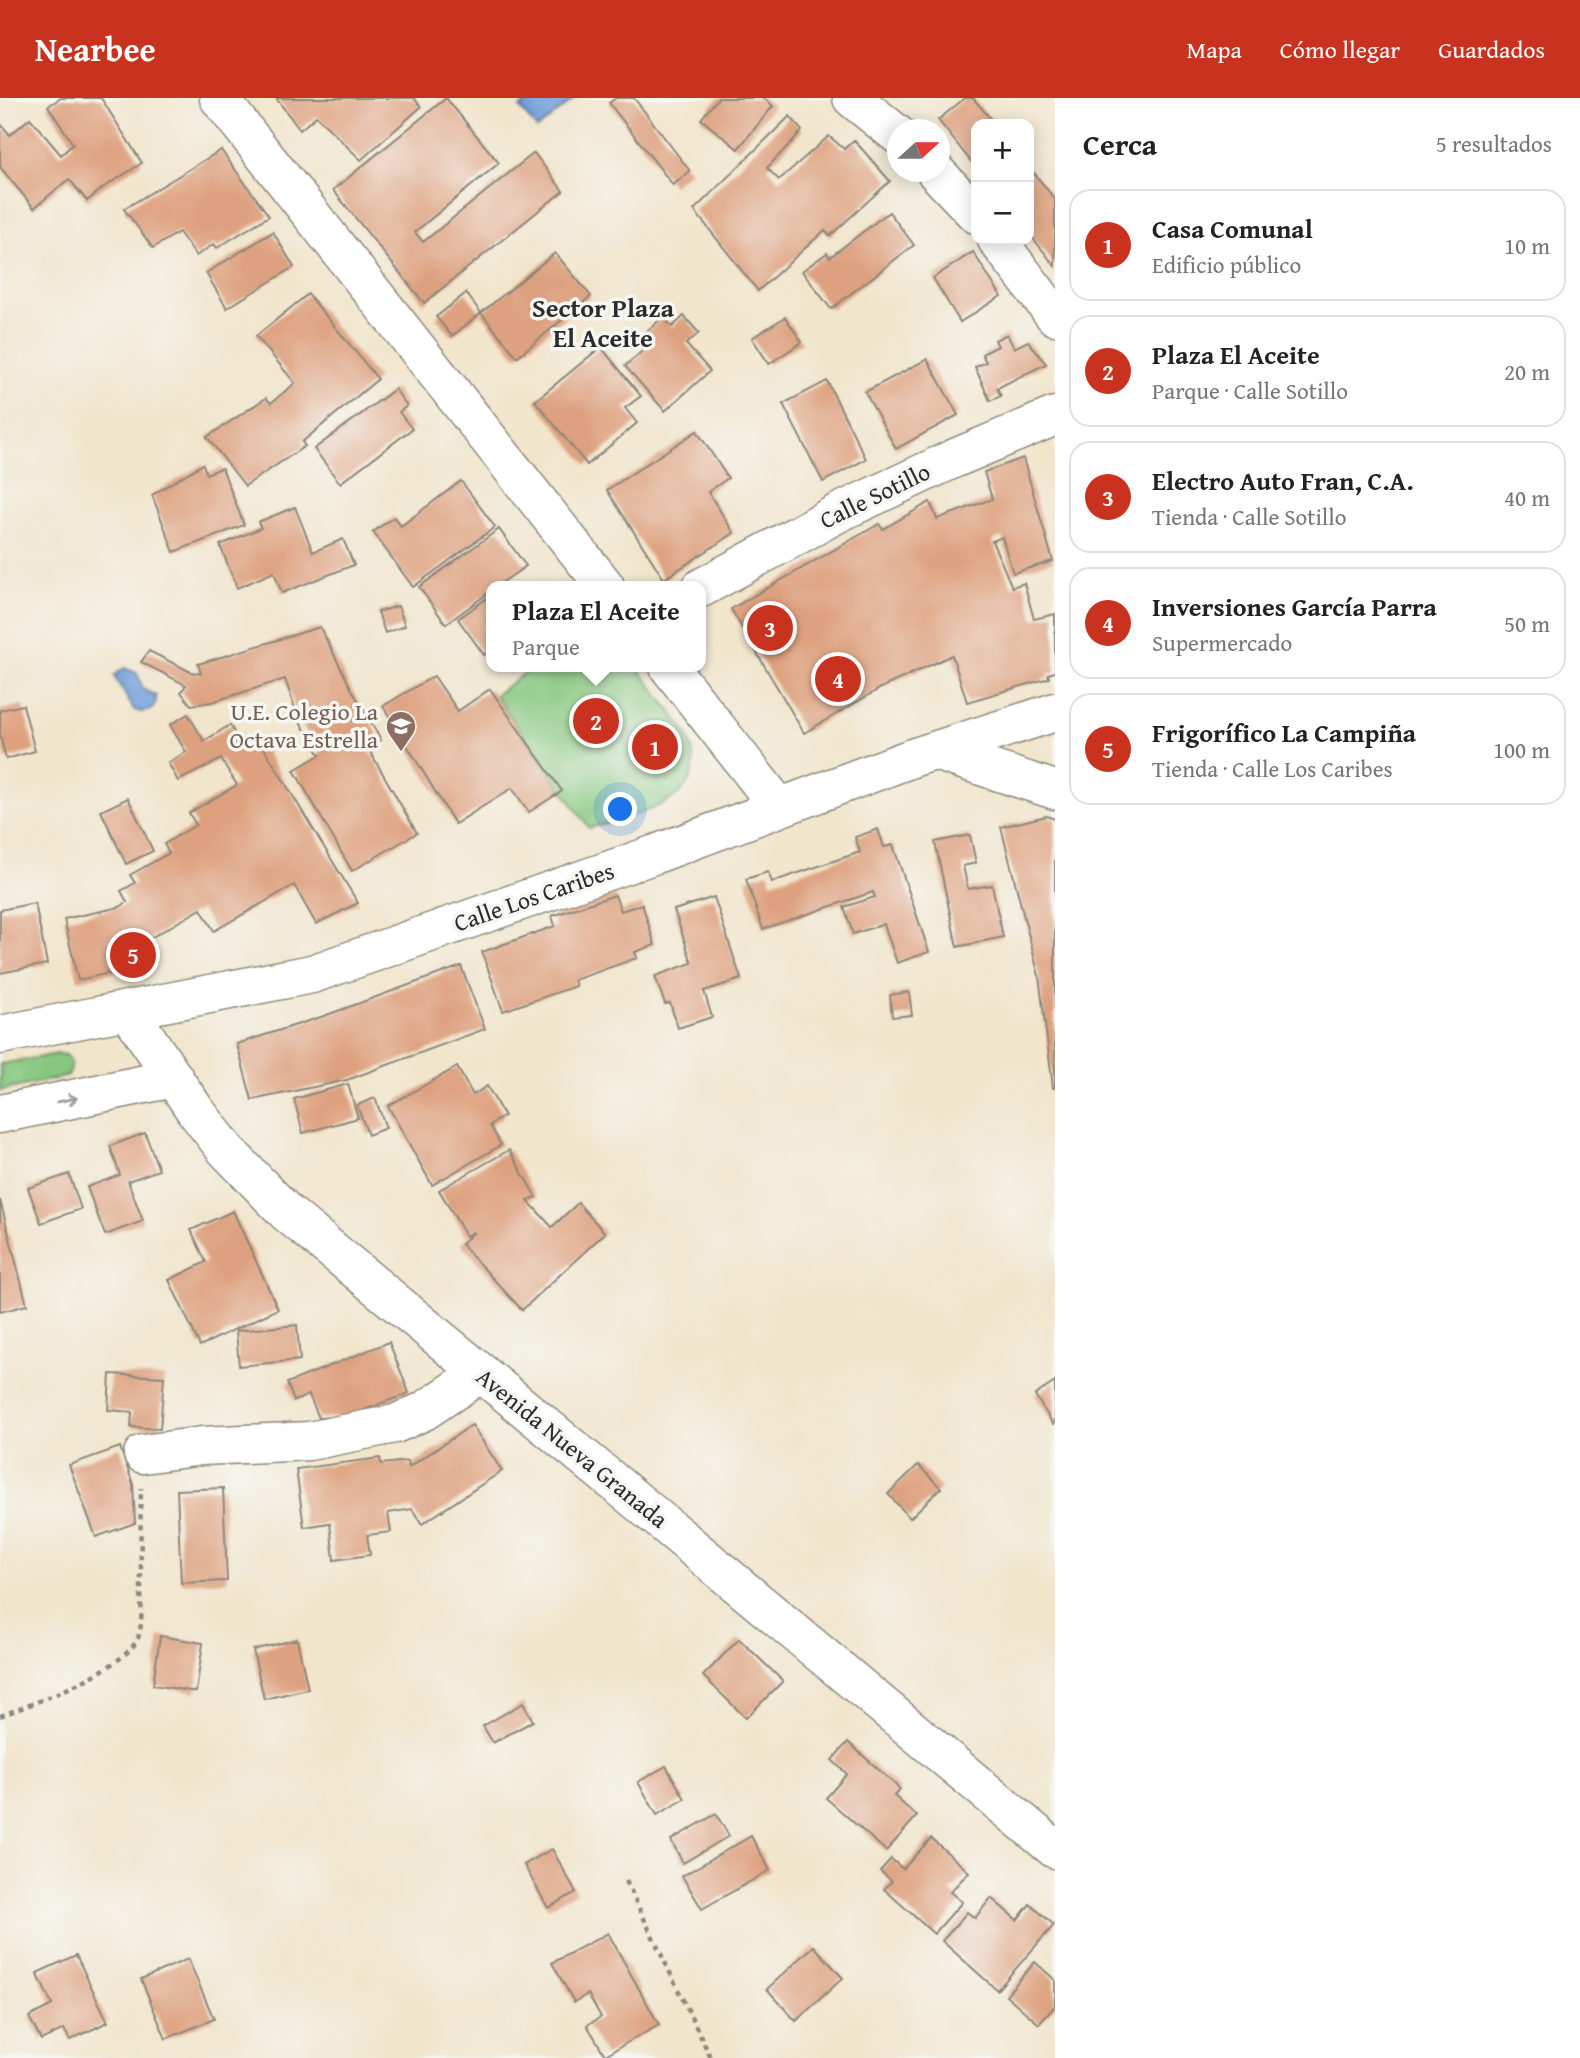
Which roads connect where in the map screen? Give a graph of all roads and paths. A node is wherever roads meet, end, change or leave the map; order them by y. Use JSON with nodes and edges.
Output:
{"nodes":[{"id":1,"x":219,"y":98,"type":"edge"},
{"id":2,"x":852,"y":98,"type":"edge"},
{"id":3,"x":887,"y":126,"type":"edge"},
{"id":4,"x":946,"y":182,"type":"edge"},
{"id":5,"x":971,"y":209,"type":"edge"},
{"id":6,"x":1001,"y":245,"type":"edge"},
{"id":7,"x":1055,"y":316,"type":"edge"},
{"id":8,"x":1055,"y":416,"type":"edge"},
{"id":9,"x":601,"y":581,"type":"edge"},
{"id":10,"x":706,"y":586,"type":"edge"},
{"id":11,"x":673,"y":672,"type":"edge"},
{"id":12,"x":1055,"y":712,"type":"edge"},
{"id":13,"x":935,"y":751,"type":"junction"},
{"id":14,"x":1055,"y":790,"type":"edge"},
{"id":15,"x":779,"y":807,"type":"junction"},
{"id":16,"x":128,"y":1010,"type":"junction"},
{"id":17,"x":0,"y":1035,"type":"edge"},
{"id":18,"x":174,"y":1079,"type":"junction"},
{"id":19,"x":0,"y":1114,"type":"edge"},
{"id":20,"x":481,"y":1373,"type":"junction"},
{"id":21,"x":143,"y":1454,"type":"joint"},
{"id":22,"x":0,"y":1716,"type":"edge"},
{"id":23,"x":1055,"y":1849,"type":"edge"},
{"id":24,"x":626,"y":1881,"type":"dead end"},
{"id":25,"x":711,"y":2058,"type":"edge"}],
"edges":[{"from":1,"to":9,"type":"street"},
{"from":2,"to":3,"type":"street"},
{"from":4,"to":5,"type":"street"},
{"from":6,"to":7,"type":"street"},
{"from":8,"to":10,"type":"street","name":"Calle Sotillo"},
{"from":11,"to":15,"type":"street"},
{"from":12,"to":13,"type":"street","name":"Calle Los Caribes"},
{"from":13,"to":14,"type":"street"},
{"from":13,"to":15,"type":"street","name":"Calle Los Caribes"},
{"from":15,"to":16,"type":"street","name":"Calle Los Caribes"},
{"from":16,"to":17,"type":"street","name":"Calle Los Caribes"},
{"from":16,"to":18,"type":"street","name":"Avenida Nueva Granada"},
{"from":19,"to":18,"type":"street","one_way":true},
{"from":18,"to":20,"type":"street","name":"Avenida Nueva Granada"},
{"from":20,"to":21,"type":"street"},
{"from":20,"to":23,"type":"street","name":"Avenida Nueva Granada"},
{"from":21,"to":22,"type":"path"},
{"from":24,"to":25,"type":"path"}]}
